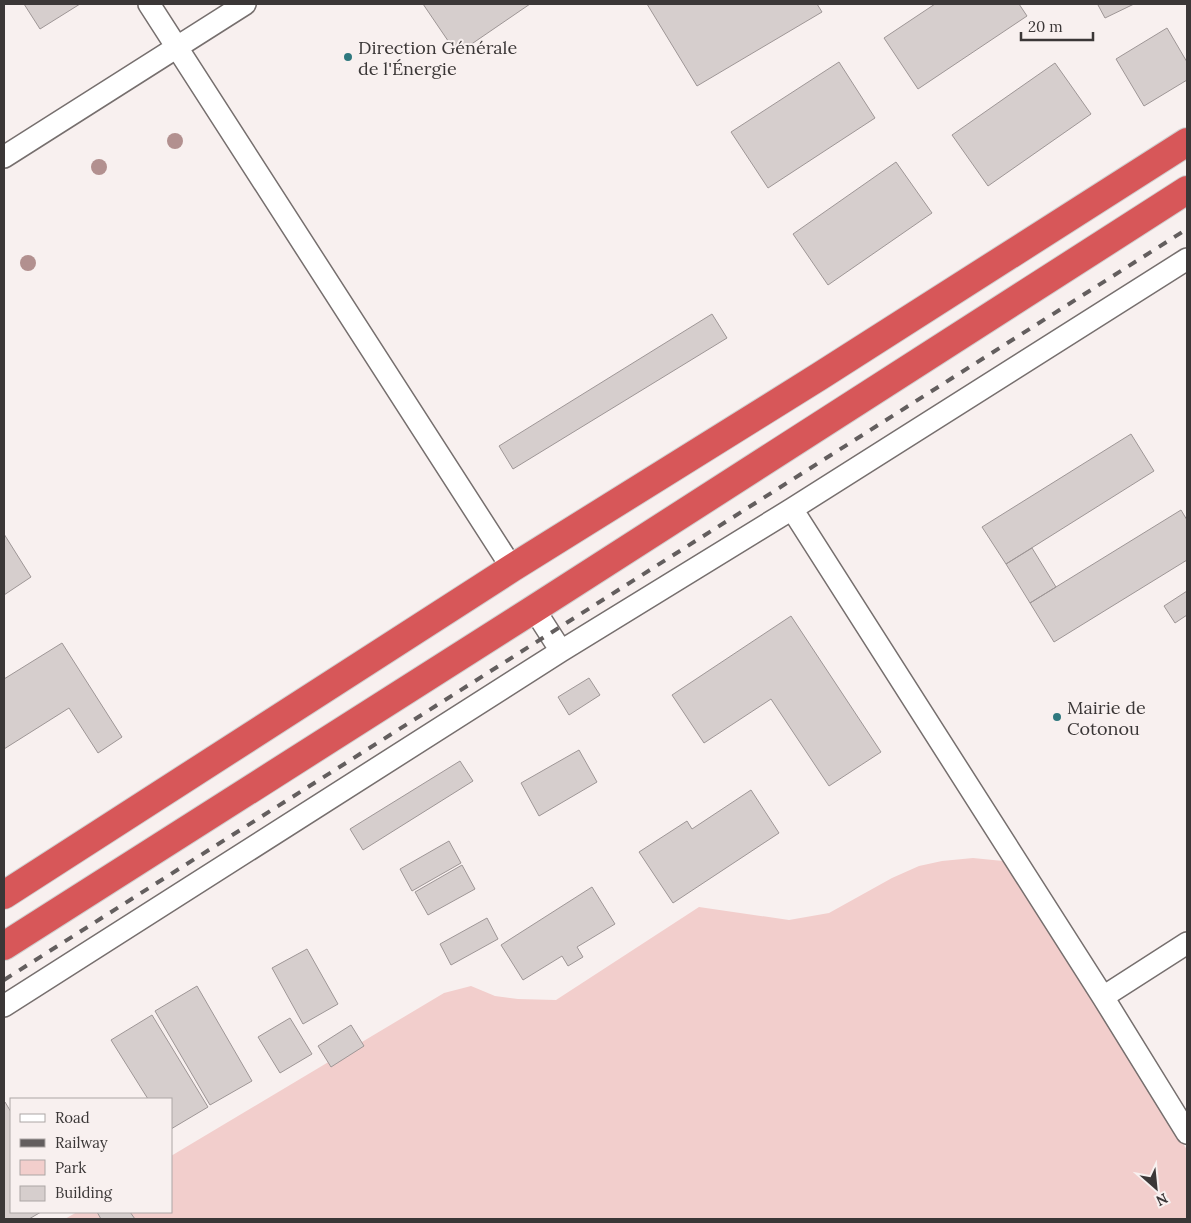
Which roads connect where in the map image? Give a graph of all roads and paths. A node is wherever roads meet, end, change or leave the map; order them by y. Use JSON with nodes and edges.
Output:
{"nodes":[{"id":1,"x":149,"y":4,"type":"edge"},
{"id":2,"x":245,"y":4,"type":"edge"},
{"id":3,"x":177,"y":47,"type":"junction"},
{"id":4,"x":1187,"y":142,"type":"edge"},
{"id":5,"x":4,"y":157,"type":"edge"},
{"id":6,"x":1187,"y":190,"type":"edge"},
{"id":7,"x":1187,"y":259,"type":"edge"},
{"id":8,"x":792,"y":509,"type":"junction"},
{"id":9,"x":512,"y":568,"type":"junction"},
{"id":10,"x":534,"y":609,"type":"junction"},
{"id":11,"x":561,"y":652,"type":"junction"},
{"id":12,"x":4,"y":895,"type":"edge"},
{"id":13,"x":1187,"y":943,"type":"edge"},
{"id":14,"x":4,"y":946,"type":"edge"},
{"id":15,"x":1103,"y":998,"type":"junction"},
{"id":16,"x":4,"y":1006,"type":"edge"},
{"id":17,"x":1187,"y":1133,"type":"edge"}],
"edges":[{"from":1,"to":3,"type":"street"},
{"from":2,"to":3,"type":"street"},
{"from":3,"to":5,"type":"street"},
{"from":3,"to":9,"type":"street"},
{"from":4,"to":9,"type":"highway"},
{"from":6,"to":10,"type":"highway"},
{"from":7,"to":8,"type":"street"},
{"from":8,"to":11,"type":"street"},
{"from":8,"to":15,"type":"street"},
{"from":9,"to":12,"type":"highway"},
{"from":10,"to":11,"type":"street"},
{"from":10,"to":14,"type":"highway"},
{"from":11,"to":16,"type":"street"},
{"from":13,"to":15,"type":"street"},
{"from":15,"to":17,"type":"street"}]}
